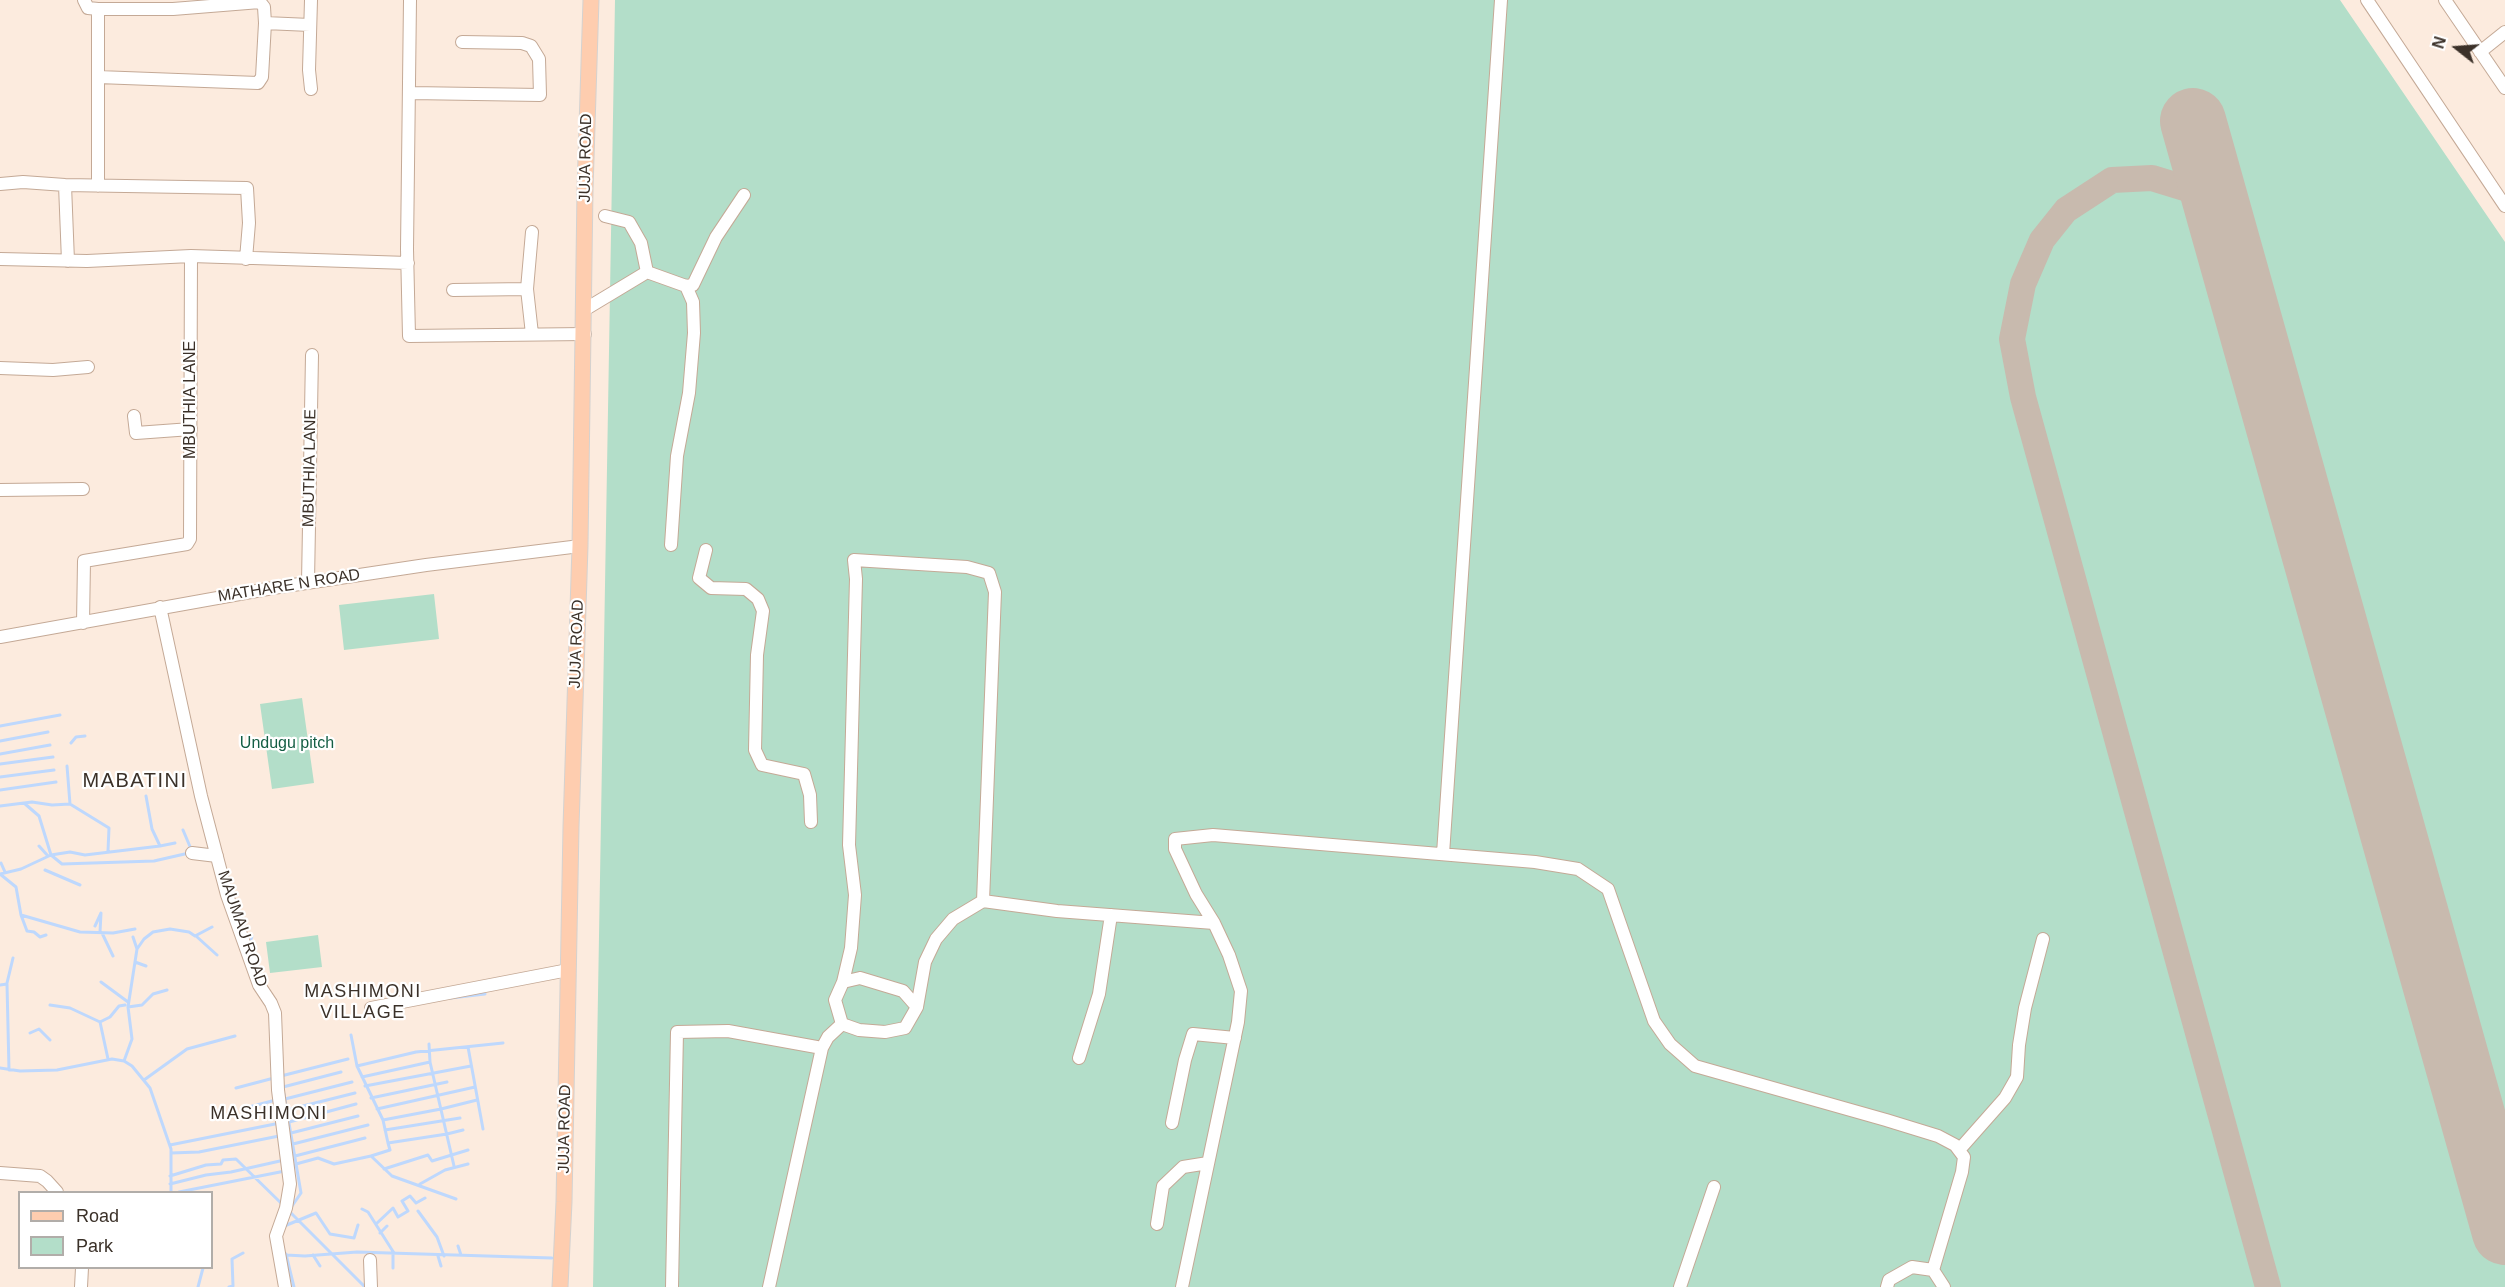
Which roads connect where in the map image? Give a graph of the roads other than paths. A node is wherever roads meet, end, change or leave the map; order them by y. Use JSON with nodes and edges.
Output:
{"nodes":[{"id":1,"x":84,"y":0,"type":"edge"},
{"id":2,"x":311,"y":0,"type":"edge"},
{"id":3,"x":410,"y":0,"type":"edge"},
{"id":4,"x":591,"y":0,"type":"edge"},
{"id":5,"x":1501,"y":0,"type":"edge"},
{"id":6,"x":2367,"y":0,"type":"edge"},
{"id":7,"x":2445,"y":0,"type":"edge"},
{"id":8,"x":99,"y":9,"type":"junction"},
{"id":9,"x":265,"y":23,"type":"junction"},
{"id":10,"x":310,"y":26,"type":"junction"},
{"id":11,"x":2505,"y":32,"type":"edge"},
{"id":12,"x":462,"y":42,"type":"dead end"},
{"id":13,"x":2480,"y":52,"type":"junction"},
{"id":14,"x":98,"y":77,"type":"junction"},
{"id":15,"x":2505,"y":88,"type":"edge"},
{"id":16,"x":311,"y":90,"type":"dead end"},
{"id":17,"x":411,"y":93,"type":"junction"},
{"id":18,"x":0,"y":184,"type":"edge"},
{"id":19,"x":65,"y":185,"type":"junction"},
{"id":20,"x":98,"y":186,"type":"junction"},
{"id":21,"x":744,"y":195,"type":"dead end"},
{"id":22,"x":2505,"y":206,"type":"edge"},
{"id":23,"x":605,"y":216,"type":"dead end"},
{"id":24,"x":532,"y":232,"type":"dead end"},
{"id":25,"x":190,"y":256,"type":"junction"},
{"id":26,"x":0,"y":259,"type":"edge"},
{"id":27,"x":246,"y":259,"type":"junction"},
{"id":28,"x":68,"y":261,"type":"junction"},
{"id":29,"x":408,"y":263,"type":"junction"},
{"id":30,"x":647,"y":272,"type":"junction"},
{"id":31,"x":686,"y":286,"type":"junction"},
{"id":32,"x":527,"y":289,"type":"junction"},
{"id":33,"x":453,"y":290,"type":"dead end"},
{"id":34,"x":584,"y":309,"type":"junction"},
{"id":35,"x":532,"y":334,"type":"junction"},
{"id":36,"x":585,"y":334,"type":"junction"},
{"id":37,"x":312,"y":355,"type":"dead end"},
{"id":38,"x":88,"y":367,"type":"dead end"},
{"id":39,"x":0,"y":368,"type":"edge"},
{"id":40,"x":134,"y":416,"type":"dead end"},
{"id":41,"x":191,"y":429,"type":"junction"},
{"id":42,"x":83,"y":489,"type":"dead end"},
{"id":43,"x":0,"y":490,"type":"edge"},
{"id":44,"x":671,"y":545,"type":"dead end"},
{"id":45,"x":580,"y":546,"type":"junction"},
{"id":46,"x":706,"y":550,"type":"dead end"},
{"id":47,"x":308,"y":582,"type":"junction"},
{"id":48,"x":160,"y":607,"type":"junction"},
{"id":49,"x":83,"y":623,"type":"junction"},
{"id":50,"x":0,"y":637,"type":"edge"},
{"id":51,"x":811,"y":822,"type":"dead end"},
{"id":52,"x":192,"y":853,"type":"dead end"},
{"id":53,"x":1443,"y":854,"type":"junction"},
{"id":54,"x":216,"y":856,"type":"junction"},
{"id":55,"x":983,"y":901,"type":"junction"},
{"id":56,"x":1111,"y":915,"type":"junction"},
{"id":57,"x":1214,"y":923,"type":"junction"},
{"id":58,"x":2043,"y":939,"type":"dead end"},
{"id":59,"x":568,"y":970,"type":"junction"},
{"id":60,"x":843,"y":982,"type":"junction"},
{"id":61,"x":917,"y":1007,"type":"junction"},
{"id":62,"x":371,"y":1008,"type":"dead end"},
{"id":63,"x":842,"y":1024,"type":"junction"},
{"id":64,"x":1235,"y":1038,"type":"junction"},
{"id":65,"x":822,"y":1048,"type":"junction"},
{"id":66,"x":1079,"y":1058,"type":"dead end"},
{"id":67,"x":1172,"y":1123,"type":"dead end"},
{"id":68,"x":1959,"y":1150,"type":"junction"},
{"id":69,"x":1208,"y":1163,"type":"junction"},
{"id":70,"x":0,"y":1173,"type":"edge"},
{"id":71,"x":1714,"y":1187,"type":"dead end"},
{"id":72,"x":56,"y":1191,"type":"edge"},
{"id":73,"x":1157,"y":1224,"type":"dead end"},
{"id":74,"x":370,"y":1260,"type":"dead end"},
{"id":75,"x":82,"y":1269,"type":"edge"},
{"id":76,"x":1933,"y":1270,"type":"junction"},
{"id":77,"x":81,"y":1287,"type":"edge"},
{"id":78,"x":285,"y":1287,"type":"edge"},
{"id":79,"x":371,"y":1287,"type":"edge"},
{"id":80,"x":560,"y":1287,"type":"edge"},
{"id":81,"x":672,"y":1287,"type":"edge"},
{"id":82,"x":769,"y":1287,"type":"edge"},
{"id":83,"x":1182,"y":1287,"type":"edge"},
{"id":84,"x":1680,"y":1287,"type":"edge"},
{"id":85,"x":1887,"y":1287,"type":"edge"},
{"id":86,"x":1944,"y":1287,"type":"edge"}],
"edges":[{"from":1,"to":8,"type":"street"},
{"from":2,"to":10,"type":"street"},
{"from":3,"to":17,"type":"street"},
{"from":4,"to":34,"type":"main road","name":"JUJA ROAD"},
{"from":5,"to":53,"type":"street"},
{"from":6,"to":22,"type":"street"},
{"from":7,"to":13,"type":"street"},
{"from":8,"to":9,"type":"street"},
{"from":8,"to":14,"type":"street"},
{"from":9,"to":10,"type":"street"},
{"from":9,"to":14,"type":"street"},
{"from":10,"to":16,"type":"street"},
{"from":11,"to":13,"type":"street"},
{"from":12,"to":17,"type":"street"},
{"from":13,"to":15,"type":"street"},
{"from":14,"to":20,"type":"street"},
{"from":17,"to":29,"type":"street"},
{"from":18,"to":19,"type":"street"},
{"from":19,"to":20,"type":"street"},
{"from":19,"to":28,"type":"street"},
{"from":20,"to":27,"type":"street"},
{"from":21,"to":31,"type":"street"},
{"from":23,"to":30,"type":"street"},
{"from":24,"to":32,"type":"street"},
{"from":25,"to":27,"type":"street"},
{"from":25,"to":28,"type":"street"},
{"from":25,"to":41,"type":"street","name":"MBUTHIA LANE"},
{"from":26,"to":28,"type":"street"},
{"from":27,"to":29,"type":"street"},
{"from":29,"to":35,"type":"street"},
{"from":30,"to":31,"type":"street"},
{"from":30,"to":34,"type":"street"},
{"from":31,"to":44,"type":"street"},
{"from":32,"to":33,"type":"street"},
{"from":32,"to":35,"type":"street"},
{"from":34,"to":36,"type":"main road","name":"JUJA ROAD"},
{"from":35,"to":36,"type":"street"},
{"from":36,"to":45,"type":"main road","name":"JUJA ROAD"},
{"from":37,"to":47,"type":"street","name":"MBUTHIA LANE"},
{"from":38,"to":39,"type":"street"},
{"from":40,"to":41,"type":"street"},
{"from":41,"to":49,"type":"street","name":"MBUTHIA LANE"},
{"from":42,"to":43,"type":"street"},
{"from":45,"to":47,"type":"street","name":"MATHARE N ROAD"},
{"from":45,"to":59,"type":"main road","name":"JUJA ROAD"},
{"from":46,"to":51,"type":"street"},
{"from":47,"to":48,"type":"street","name":"MATHARE N ROAD"},
{"from":48,"to":49,"type":"street","name":"MATHARE N ROAD"},
{"from":48,"to":54,"type":"street","name":"MAUMAU ROAD"},
{"from":49,"to":50,"type":"street","name":"MATHARE N ROAD"},
{"from":52,"to":54,"type":"street"},
{"from":53,"to":57,"type":"street"},
{"from":53,"to":68,"type":"street"},
{"from":54,"to":78,"type":"street","name":"MAUMAU ROAD"},
{"from":55,"to":56,"type":"street"},
{"from":55,"to":60,"type":"street"},
{"from":55,"to":61,"type":"street"},
{"from":56,"to":57,"type":"street"},
{"from":56,"to":66,"type":"street"},
{"from":57,"to":64,"type":"street"},
{"from":58,"to":68,"type":"street"},
{"from":59,"to":62,"type":"street"},
{"from":59,"to":80,"type":"main road","name":"JUJA ROAD"},
{"from":60,"to":61,"type":"street"},
{"from":60,"to":63,"type":"street"},
{"from":61,"to":63,"type":"street"},
{"from":63,"to":65,"type":"street"},
{"from":64,"to":67,"type":"street"},
{"from":64,"to":69,"type":"street"},
{"from":65,"to":81,"type":"street"},
{"from":65,"to":82,"type":"street"},
{"from":68,"to":76,"type":"street"},
{"from":69,"to":73,"type":"street"},
{"from":69,"to":83,"type":"street"},
{"from":70,"to":72,"type":"street"},
{"from":71,"to":84,"type":"street"},
{"from":74,"to":79,"type":"street"},
{"from":75,"to":77,"type":"street"},
{"from":76,"to":85,"type":"street"},
{"from":76,"to":86,"type":"street"}]}
